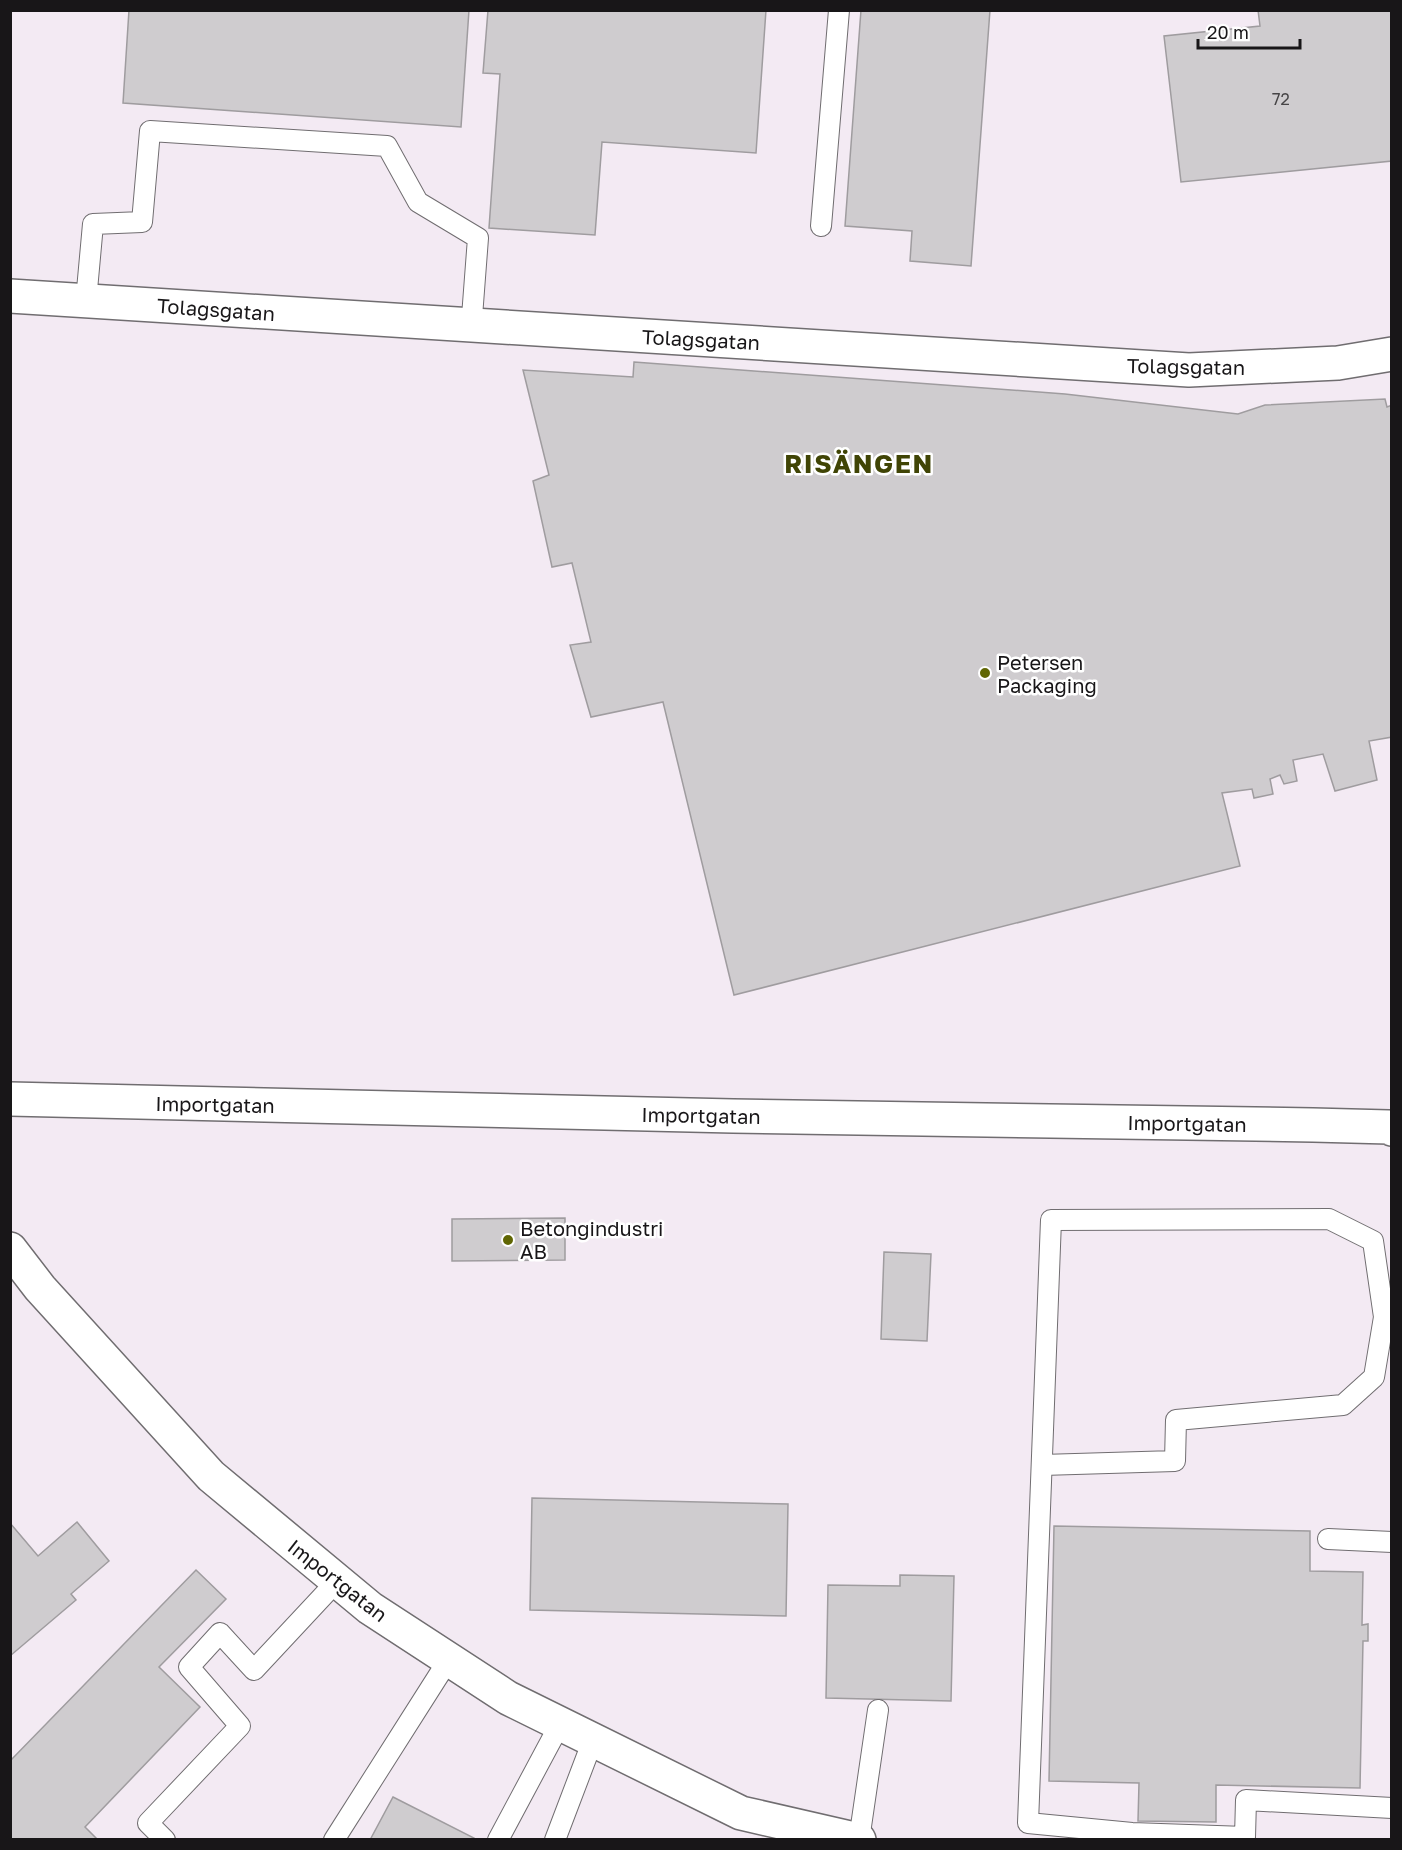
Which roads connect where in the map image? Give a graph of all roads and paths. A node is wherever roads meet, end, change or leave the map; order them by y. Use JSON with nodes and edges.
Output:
{"nodes":[{"id":1,"x":839,"y":10,"type":"edge"},
{"id":2,"x":821,"y":226,"type":"dead end"},
{"id":3,"x":10,"y":296,"type":"edge"},
{"id":4,"x":86,"y":301,"type":"junction"},
{"id":5,"x":471,"y":328,"type":"junction"},
{"id":6,"x":1392,"y":354,"type":"edge"},
{"id":7,"x":10,"y":1099,"type":"edge"},
{"id":8,"x":1392,"y":1129,"type":"edge"},
{"id":9,"x":10,"y":1249,"type":"edge"},
{"id":10,"x":1042,"y":1465,"type":"junction"},
{"id":11,"x":1328,"y":1539,"type":"dead end"},
{"id":12,"x":1392,"y":1542,"type":"edge"},
{"id":13,"x":337,"y":1581,"type":"junction"},
{"id":14,"x":448,"y":1659,"type":"junction"},
{"id":15,"x":878,"y":1710,"type":"dead end"},
{"id":16,"x":560,"y":1724,"type":"junction"},
{"id":17,"x":593,"y":1740,"type":"junction"},
{"id":18,"x":1392,"y":1808,"type":"edge"},
{"id":19,"x":737,"y":1826,"type":"edge"},
{"id":20,"x":165,"y":1839,"type":"edge"},
{"id":21,"x":334,"y":1839,"type":"edge"},
{"id":22,"x":498,"y":1839,"type":"edge"},
{"id":23,"x":555,"y":1839,"type":"edge"},
{"id":24,"x":859,"y":1839,"type":"edge"}],
"edges":[{"from":1,"to":2,"type":"lane"},
{"from":3,"to":4,"type":"street","name":"Tolagsgatan"},
{"from":4,"to":5,"type":"street","name":"Tolagsgatan"},
{"from":4,"to":5,"type":"lane"},
{"from":5,"to":6,"type":"street","name":"Tolagsgatan"},
{"from":7,"to":8,"type":"street","name":"Importgatan"},
{"from":9,"to":13,"type":"street","name":"Importgatan"},
{"from":10,"to":10,"type":"lane"},
{"from":10,"to":18,"type":"lane"},
{"from":11,"to":12,"type":"lane"},
{"from":13,"to":14,"type":"street","name":"Importgatan"},
{"from":13,"to":20,"type":"lane"},
{"from":14,"to":16,"type":"street","name":"Importgatan"},
{"from":14,"to":21,"type":"lane"},
{"from":15,"to":24,"type":"lane"},
{"from":16,"to":17,"type":"street","name":"Importgatan"},
{"from":16,"to":22,"type":"lane"},
{"from":17,"to":19,"type":"street","name":"Importgatan"},
{"from":17,"to":23,"type":"lane"},
{"from":19,"to":24,"type":"street","name":"Importgatan"}]}
